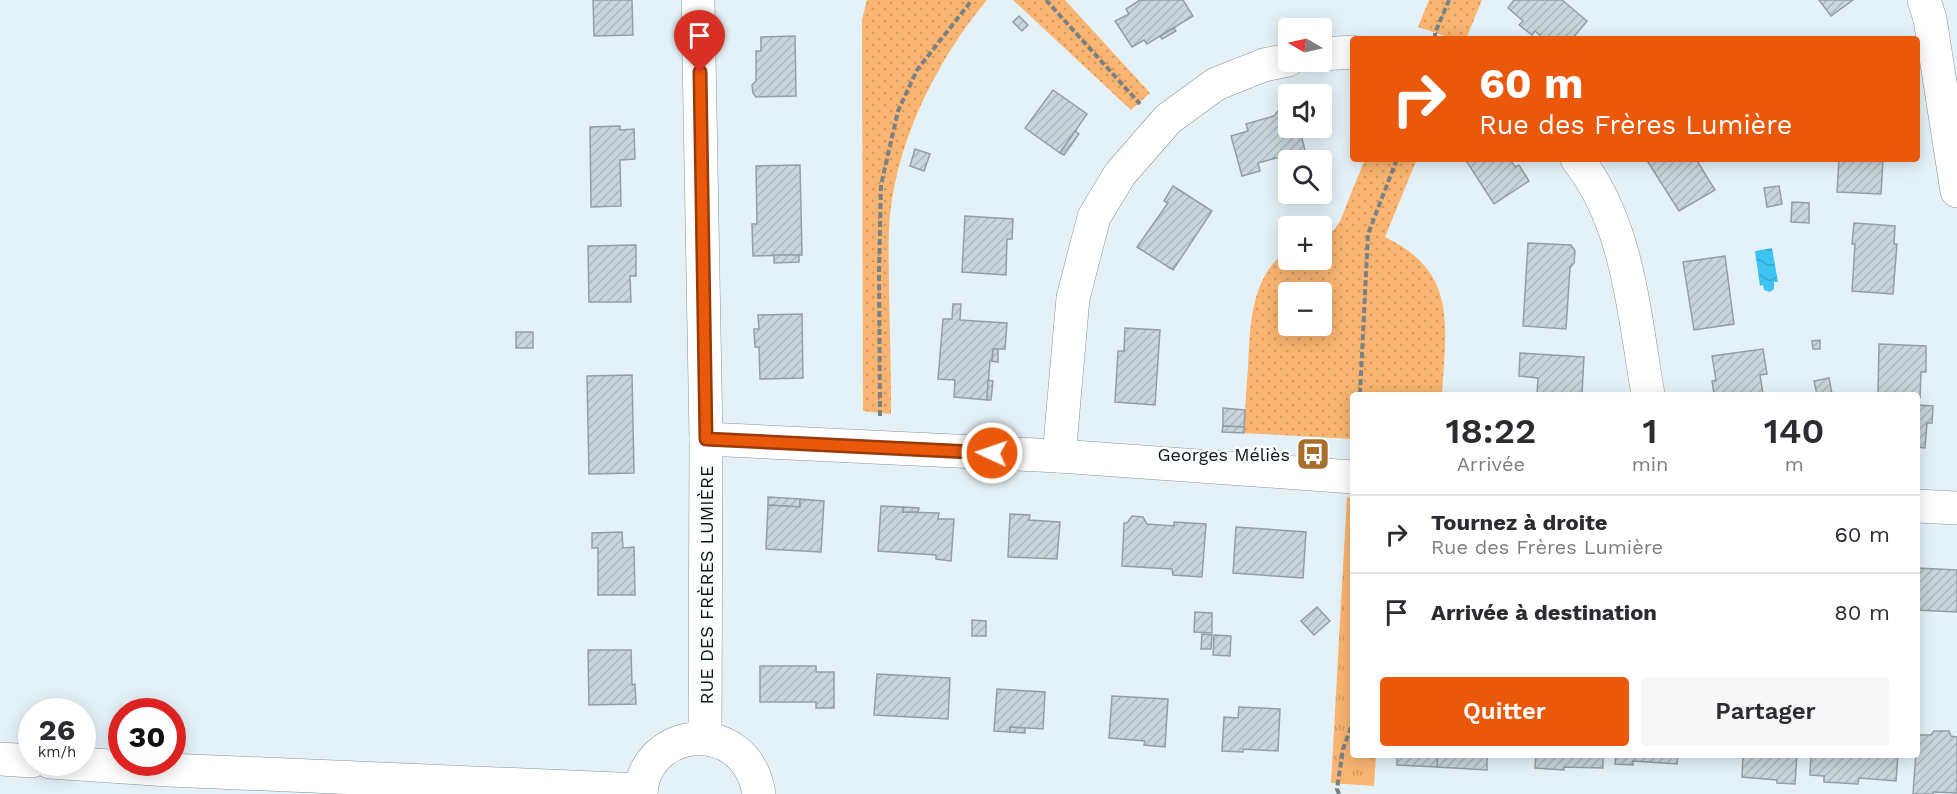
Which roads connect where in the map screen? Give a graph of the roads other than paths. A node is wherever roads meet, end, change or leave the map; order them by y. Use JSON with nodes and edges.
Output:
{"nodes":[{"id":1,"x":698,"y":0,"type":"edge"},
{"id":2,"x":1924,"y":0,"type":"edge"},
{"id":3,"x":1350,"y":52,"type":"edge"},
{"id":4,"x":1332,"y":53,"type":"edge"},
{"id":5,"x":1278,"y":62,"type":"edge"},
{"id":6,"x":1579,"y":162,"type":"edge"},
{"id":7,"x":1957,"y":191,"type":"edge"},
{"id":8,"x":1648,"y":392,"type":"edge"},
{"id":9,"x":706,"y":439,"type":"junction"},
{"id":10,"x":1059,"y":456,"type":"junction"},
{"id":11,"x":1350,"y":477,"type":"edge"},
{"id":12,"x":1920,"y":506,"type":"edge"},
{"id":13,"x":1957,"y":508,"type":"edge"},
{"id":14,"x":705,"y":738,"type":"junction"},
{"id":15,"x":0,"y":759,"type":"edge"},
{"id":16,"x":18,"y":760,"type":"edge"},
{"id":17,"x":96,"y":765,"type":"edge"},
{"id":18,"x":641,"y":792,"type":"edge"},
{"id":19,"x":759,"y":794,"type":"edge"}],
"edges":[{"from":1,"to":9,"type":"street","name":"RUE DES FRÈRES LUMIÈRE"},
{"from":2,"to":7,"type":"street"},
{"from":3,"to":4,"type":"street"},
{"from":5,"to":10,"type":"street"},
{"from":6,"to":8,"type":"street"},
{"from":9,"to":10,"type":"street"},
{"from":9,"to":14,"type":"street","name":"RUE DES FRÈRES LUMIÈRE"},
{"from":10,"to":11,"type":"street"},
{"from":12,"to":13,"type":"street"},
{"from":14,"to":18,"type":"street"},
{"from":14,"to":19,"type":"street"},
{"from":15,"to":16,"type":"street"},
{"from":17,"to":18,"type":"street"}]}
